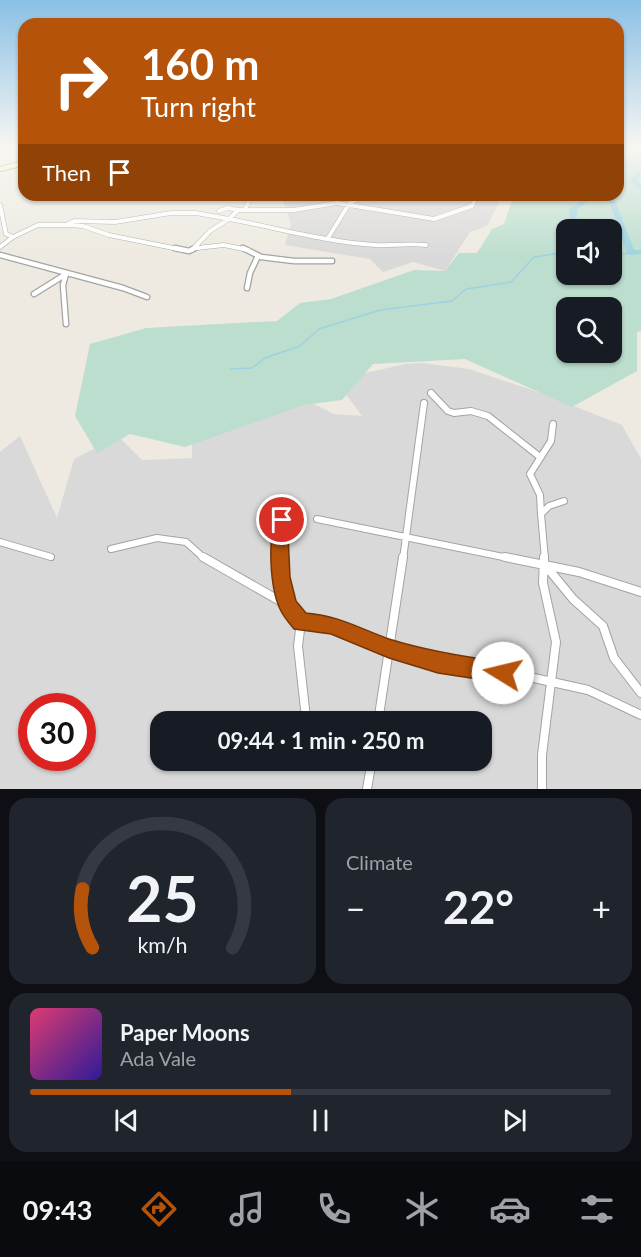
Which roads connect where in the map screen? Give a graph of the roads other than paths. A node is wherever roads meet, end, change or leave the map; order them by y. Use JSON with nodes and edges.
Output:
{"nodes":[{"id":1,"x":249,"y":201,"type":"edge"},
{"id":2,"x":354,"y":201,"type":"edge"},
{"id":3,"x":474,"y":202,"type":"dead end"},
{"id":4,"x":350,"y":204,"type":"junction"},
{"id":5,"x":0,"y":205,"type":"edge"},
{"id":6,"x":245,"y":209,"type":"junction"},
{"id":7,"x":238,"y":210,"type":"junction"},
{"id":8,"x":219,"y":211,"type":"dead end"},
{"id":9,"x":229,"y":219,"type":"junction"},
{"id":10,"x":66,"y":225,"type":"junction"},
{"id":11,"x":13,"y":237,"type":"junction"},
{"id":12,"x":328,"y":238,"type":"junction"},
{"id":13,"x":426,"y":245,"type":"dead end"},
{"id":14,"x":0,"y":246,"type":"edge"},
{"id":15,"x":194,"y":249,"type":"junction"},
{"id":16,"x":0,"y":255,"type":"edge"},
{"id":17,"x":258,"y":256,"type":"junction"},
{"id":18,"x":332,"y":261,"type":"dead end"},
{"id":19,"x":66,"y":274,"type":"junction"},
{"id":20,"x":247,"y":288,"type":"dead end"},
{"id":21,"x":34,"y":294,"type":"dead end"},
{"id":22,"x":147,"y":297,"type":"dead end"},
{"id":23,"x":66,"y":324,"type":"dead end"},
{"id":24,"x":430,"y":393,"type":"dead end"},
{"id":25,"x":424,"y":403,"type":"dead end"},
{"id":26,"x":554,"y":424,"type":"dead end"},
{"id":27,"x":540,"y":457,"type":"junction"},
{"id":28,"x":564,"y":501,"type":"dead end"},
{"id":29,"x":285,"y":507,"type":"dead end"},
{"id":30,"x":542,"y":514,"type":"junction"},
{"id":31,"x":317,"y":519,"type":"dead end"},
{"id":32,"x":404,"y":540,"type":"junction"},
{"id":33,"x":0,"y":542,"type":"edge"},
{"id":34,"x":111,"y":549,"type":"dead end"},
{"id":35,"x":51,"y":557,"type":"dead end"},
{"id":36,"x":545,"y":565,"type":"junction"},
{"id":37,"x":641,"y":592,"type":"edge"},
{"id":38,"x":287,"y":605,"type":"junction"},
{"id":39,"x":301,"y":622,"type":"junction"},
{"id":40,"x":389,"y":648,"type":"junction"},
{"id":41,"x":551,"y":681,"type":"junction"},
{"id":42,"x":641,"y":693,"type":"edge"},
{"id":43,"x":305,"y":711,"type":"edge"},
{"id":44,"x":380,"y":711,"type":"edge"},
{"id":45,"x":641,"y":715,"type":"edge"},
{"id":46,"x":370,"y":771,"type":"edge"},
{"id":47,"x":367,"y":789,"type":"edge"},
{"id":48,"x":542,"y":789,"type":"edge"}],
"edges":[{"from":1,"to":6,"type":"street"},
{"from":2,"to":4,"type":"street"},
{"from":3,"to":4,"type":"street"},
{"from":4,"to":6,"type":"street"},
{"from":4,"to":12,"type":"street"},
{"from":5,"to":11,"type":"street"},
{"from":6,"to":7,"type":"street"},
{"from":7,"to":8,"type":"street"},
{"from":7,"to":9,"type":"street"},
{"from":9,"to":10,"type":"street"},
{"from":9,"to":12,"type":"street"},
{"from":9,"to":15,"type":"street"},
{"from":10,"to":11,"type":"street"},
{"from":10,"to":15,"type":"street"},
{"from":11,"to":14,"type":"street"},
{"from":12,"to":13,"type":"street"},
{"from":15,"to":17,"type":"street"},
{"from":16,"to":19,"type":"street"},
{"from":17,"to":18,"type":"street"},
{"from":17,"to":20,"type":"street"},
{"from":19,"to":21,"type":"street"},
{"from":19,"to":22,"type":"street"},
{"from":19,"to":23,"type":"street"},
{"from":24,"to":27,"type":"street"},
{"from":25,"to":32,"type":"street"},
{"from":26,"to":27,"type":"street"},
{"from":27,"to":30,"type":"street"},
{"from":28,"to":30,"type":"street"},
{"from":29,"to":38,"type":"street"},
{"from":30,"to":36,"type":"street"},
{"from":31,"to":32,"type":"street"},
{"from":32,"to":36,"type":"street"},
{"from":32,"to":40,"type":"street"},
{"from":33,"to":35,"type":"street"},
{"from":34,"to":38,"type":"street"},
{"from":36,"to":37,"type":"street"},
{"from":36,"to":41,"type":"street"},
{"from":36,"to":42,"type":"street"},
{"from":38,"to":39,"type":"street"},
{"from":39,"to":40,"type":"street"},
{"from":39,"to":43,"type":"street"},
{"from":40,"to":41,"type":"street"},
{"from":40,"to":44,"type":"street"},
{"from":41,"to":45,"type":"street"},
{"from":41,"to":48,"type":"street"},
{"from":46,"to":47,"type":"street"}]}
